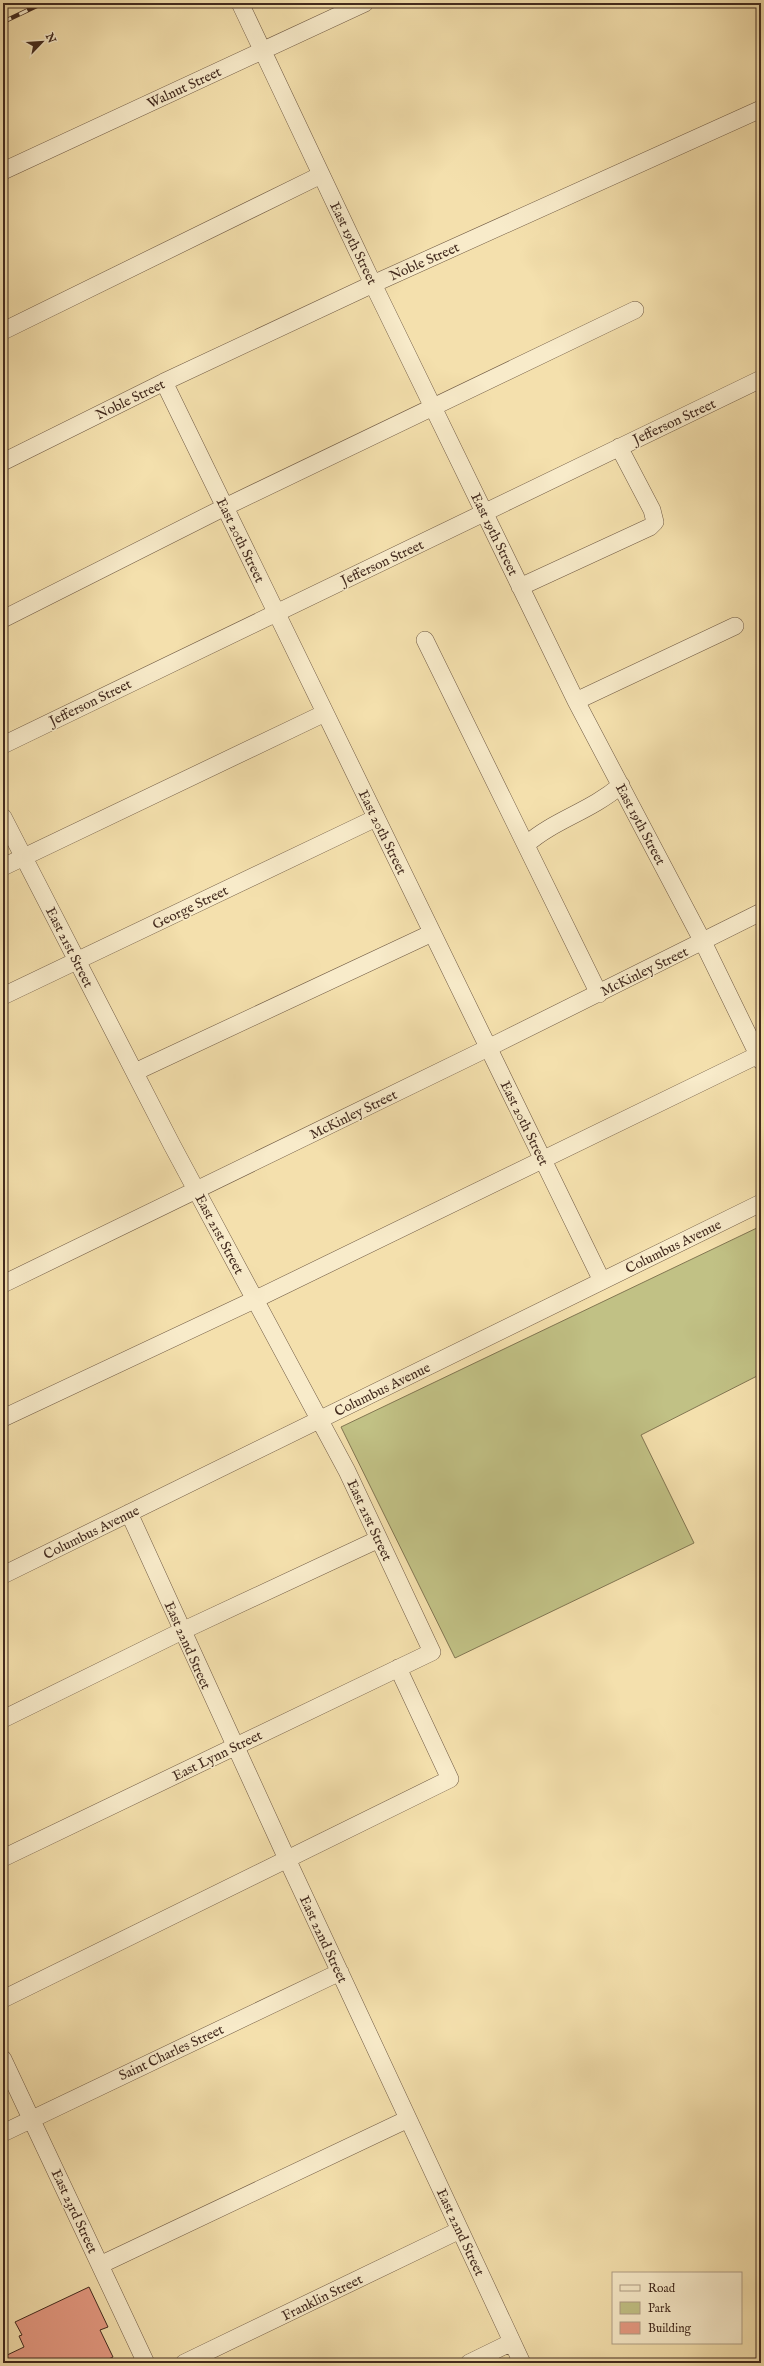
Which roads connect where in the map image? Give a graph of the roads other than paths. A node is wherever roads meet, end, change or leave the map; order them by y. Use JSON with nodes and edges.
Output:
{"nodes":[{"id":1,"x":240,"y":3,"type":"edge"},
{"id":2,"x":365,"y":3,"type":"edge"},
{"id":3,"x":262,"y":50,"type":"junction"},
{"id":4,"x":761,"y":109,"type":"edge"},
{"id":5,"x":3,"y":171,"type":"edge"},
{"id":6,"x":321,"y":175,"type":"junction"},
{"id":7,"x":373,"y":284,"type":"junction"},
{"id":8,"x":635,"y":310,"type":"dead end"},
{"id":9,"x":3,"y":331,"type":"edge"},
{"id":10,"x":761,"y":379,"type":"edge"},
{"id":11,"x":164,"y":382,"type":"junction"},
{"id":12,"x":434,"y":408,"type":"junction"},
{"id":13,"x":619,"y":447,"type":"junction"},
{"id":14,"x":3,"y":462,"type":"edge"},
{"id":15,"x":225,"y":507,"type":"junction"},
{"id":16,"x":485,"y":513,"type":"junction"},
{"id":17,"x":520,"y":587,"type":"junction"},
{"id":18,"x":276,"y":612,"type":"junction"},
{"id":19,"x":3,"y":620,"type":"edge"},
{"id":20,"x":735,"y":626,"type":"dead end"},
{"id":21,"x":424,"y":640,"type":"dead end"},
{"id":22,"x":576,"y":701,"type":"junction"},
{"id":23,"x":325,"y":713,"type":"junction"},
{"id":24,"x":3,"y":745,"type":"edge"},
{"id":25,"x":621,"y":785,"type":"junction"},
{"id":26,"x":3,"y":817,"type":"edge"},
{"id":27,"x":376,"y":818,"type":"junction"},
{"id":28,"x":527,"y":844,"type":"junction"},
{"id":29,"x":24,"y":857,"type":"junction"},
{"id":30,"x":3,"y":867,"type":"edge"},
{"id":31,"x":761,"y":912,"type":"edge"},
{"id":32,"x":432,"y":933,"type":"junction"},
{"id":33,"x":703,"y":942,"type":"junction"},
{"id":34,"x":77,"y":961,"type":"junction"},
{"id":35,"x":598,"y":994,"type":"junction"},
{"id":36,"x":3,"y":996,"type":"edge"},
{"id":37,"x":488,"y":1048,"type":"junction"},
{"id":38,"x":760,"y":1058,"type":"edge"},
{"id":39,"x":135,"y":1072,"type":"junction"},
{"id":40,"x":543,"y":1160,"type":"junction"},
{"id":41,"x":197,"y":1190,"type":"junction"},
{"id":42,"x":761,"y":1203,"type":"edge"},
{"id":43,"x":602,"y":1281,"type":"junction"},
{"id":44,"x":3,"y":1284,"type":"edge"},
{"id":45,"x":254,"y":1300,"type":"junction"},
{"id":46,"x":3,"y":1418,"type":"edge"},
{"id":47,"x":319,"y":1421,"type":"junction"},
{"id":48,"x":129,"y":1513,"type":"junction"},
{"id":49,"x":379,"y":1539,"type":"junction"},
{"id":50,"x":3,"y":1574,"type":"edge"},
{"id":51,"x":182,"y":1631,"type":"junction"},
{"id":52,"x":432,"y":1652,"type":"joint"},
{"id":53,"x":398,"y":1668,"type":"junction"},
{"id":54,"x":3,"y":1719,"type":"edge"},
{"id":55,"x":235,"y":1747,"type":"junction"},
{"id":56,"x":3,"y":1858,"type":"edge"},
{"id":57,"x":287,"y":1859,"type":"junction"},
{"id":58,"x":340,"y":1972,"type":"junction"},
{"id":59,"x":3,"y":1999,"type":"edge"},
{"id":60,"x":3,"y":2059,"type":"edge"},
{"id":61,"x":32,"y":2119,"type":"junction"},
{"id":62,"x":408,"y":2119,"type":"junction"},
{"id":63,"x":3,"y":2133,"type":"edge"},
{"id":64,"x":460,"y":2230,"type":"junction"},
{"id":65,"x":100,"y":2265,"type":"junction"},
{"id":66,"x":512,"y":2342,"type":"junction"},
{"id":67,"x":146,"y":2363,"type":"edge"},
{"id":68,"x":184,"y":2363,"type":"edge"},
{"id":69,"x":469,"y":2363,"type":"edge"},
{"id":70,"x":522,"y":2363,"type":"edge"}],
"edges":[{"from":1,"to":3,"type":"street","name":"East 19th Street"},
{"from":2,"to":3,"type":"street","name":"Walnut Street"},
{"from":3,"to":5,"type":"street","name":"Walnut Street"},
{"from":3,"to":6,"type":"street","name":"East 19th Street"},
{"from":4,"to":7,"type":"street","name":"Noble Street"},
{"from":6,"to":7,"type":"street","name":"East 19th Street"},
{"from":6,"to":9,"type":"street"},
{"from":7,"to":11,"type":"street","name":"Noble Street"},
{"from":7,"to":12,"type":"street","name":"East 19th Street"},
{"from":8,"to":12,"type":"street"},
{"from":10,"to":13,"type":"street","name":"Jefferson Street"},
{"from":11,"to":14,"type":"street","name":"Noble Street"},
{"from":11,"to":15,"type":"street","name":"East 20th Street"},
{"from":12,"to":15,"type":"street"},
{"from":12,"to":16,"type":"street","name":"East 19th Street"},
{"from":13,"to":16,"type":"street","name":"Jefferson Street"},
{"from":13,"to":17,"type":"street"},
{"from":15,"to":18,"type":"street","name":"East 20th Street"},
{"from":15,"to":19,"type":"street"},
{"from":16,"to":17,"type":"street","name":"East 19th Street"},
{"from":16,"to":18,"type":"street","name":"Jefferson Street"},
{"from":17,"to":22,"type":"street","name":"East 19th Street"},
{"from":18,"to":23,"type":"street","name":"East 20th Street"},
{"from":18,"to":24,"type":"street","name":"Jefferson Street"},
{"from":20,"to":22,"type":"street"},
{"from":21,"to":28,"type":"street"},
{"from":22,"to":25,"type":"street","name":"East 19th Street"},
{"from":23,"to":27,"type":"street","name":"East 20th Street"},
{"from":23,"to":29,"type":"street"},
{"from":25,"to":28,"type":"street"},
{"from":25,"to":33,"type":"street","name":"East 19th Street"},
{"from":26,"to":29,"type":"street","name":"East 21st Street"},
{"from":27,"to":32,"type":"street","name":"East 20th Street"},
{"from":27,"to":34,"type":"street","name":"George Street"},
{"from":28,"to":35,"type":"street"},
{"from":29,"to":30,"type":"street"},
{"from":29,"to":34,"type":"street","name":"East 21st Street"},
{"from":31,"to":33,"type":"street","name":"McKinley Street"},
{"from":32,"to":37,"type":"street","name":"East 20th Street"},
{"from":32,"to":39,"type":"street"},
{"from":33,"to":35,"type":"street","name":"McKinley Street"},
{"from":33,"to":38,"type":"street","name":"East 19th Street"},
{"from":34,"to":36,"type":"street","name":"George Street"},
{"from":34,"to":39,"type":"street","name":"East 21st Street"},
{"from":35,"to":37,"type":"street","name":"McKinley Street"},
{"from":37,"to":40,"type":"street","name":"East 20th Street"},
{"from":37,"to":41,"type":"street","name":"McKinley Street"},
{"from":38,"to":40,"type":"street"},
{"from":39,"to":41,"type":"street","name":"East 21st Street"},
{"from":40,"to":43,"type":"street","name":"East 20th Street"},
{"from":40,"to":45,"type":"street"},
{"from":41,"to":44,"type":"street","name":"McKinley Street"},
{"from":41,"to":45,"type":"street","name":"East 21st Street"},
{"from":42,"to":43,"type":"street","name":"Columbus Avenue"},
{"from":43,"to":47,"type":"street","name":"Columbus Avenue"},
{"from":45,"to":46,"type":"street"},
{"from":45,"to":47,"type":"street","name":"East 21st Street"},
{"from":47,"to":48,"type":"street","name":"Columbus Avenue"},
{"from":47,"to":49,"type":"street","name":"East 21st Street"},
{"from":48,"to":50,"type":"street","name":"Columbus Avenue"},
{"from":48,"to":51,"type":"street","name":"East 22nd Street"},
{"from":49,"to":51,"type":"street"},
{"from":49,"to":52,"type":"street","name":"East 21st Street"},
{"from":51,"to":54,"type":"street"},
{"from":51,"to":55,"type":"street","name":"East 22nd Street"},
{"from":52,"to":53,"type":"street","name":"East Lynn Street"},
{"from":53,"to":55,"type":"street","name":"East Lynn Street"},
{"from":53,"to":57,"type":"street"},
{"from":55,"to":56,"type":"street","name":"East Lynn Street"},
{"from":55,"to":57,"type":"street","name":"East 22nd Street"},
{"from":57,"to":58,"type":"street","name":"East 22nd Street"},
{"from":57,"to":59,"type":"street"},
{"from":58,"to":61,"type":"street","name":"Saint Charles Street"},
{"from":58,"to":62,"type":"street","name":"East 22nd Street"},
{"from":60,"to":61,"type":"street","name":"East 23rd Street"},
{"from":61,"to":63,"type":"street","name":"Saint Charles Street"},
{"from":61,"to":65,"type":"street","name":"East 23rd Street"},
{"from":62,"to":64,"type":"street","name":"East 22nd Street"},
{"from":62,"to":65,"type":"street"},
{"from":64,"to":66,"type":"street","name":"East 22nd Street"},
{"from":64,"to":68,"type":"street","name":"Franklin Street"},
{"from":65,"to":67,"type":"street","name":"East 23rd Street"},
{"from":66,"to":69,"type":"street"},
{"from":66,"to":70,"type":"street","name":"East 22nd Street"}]}
